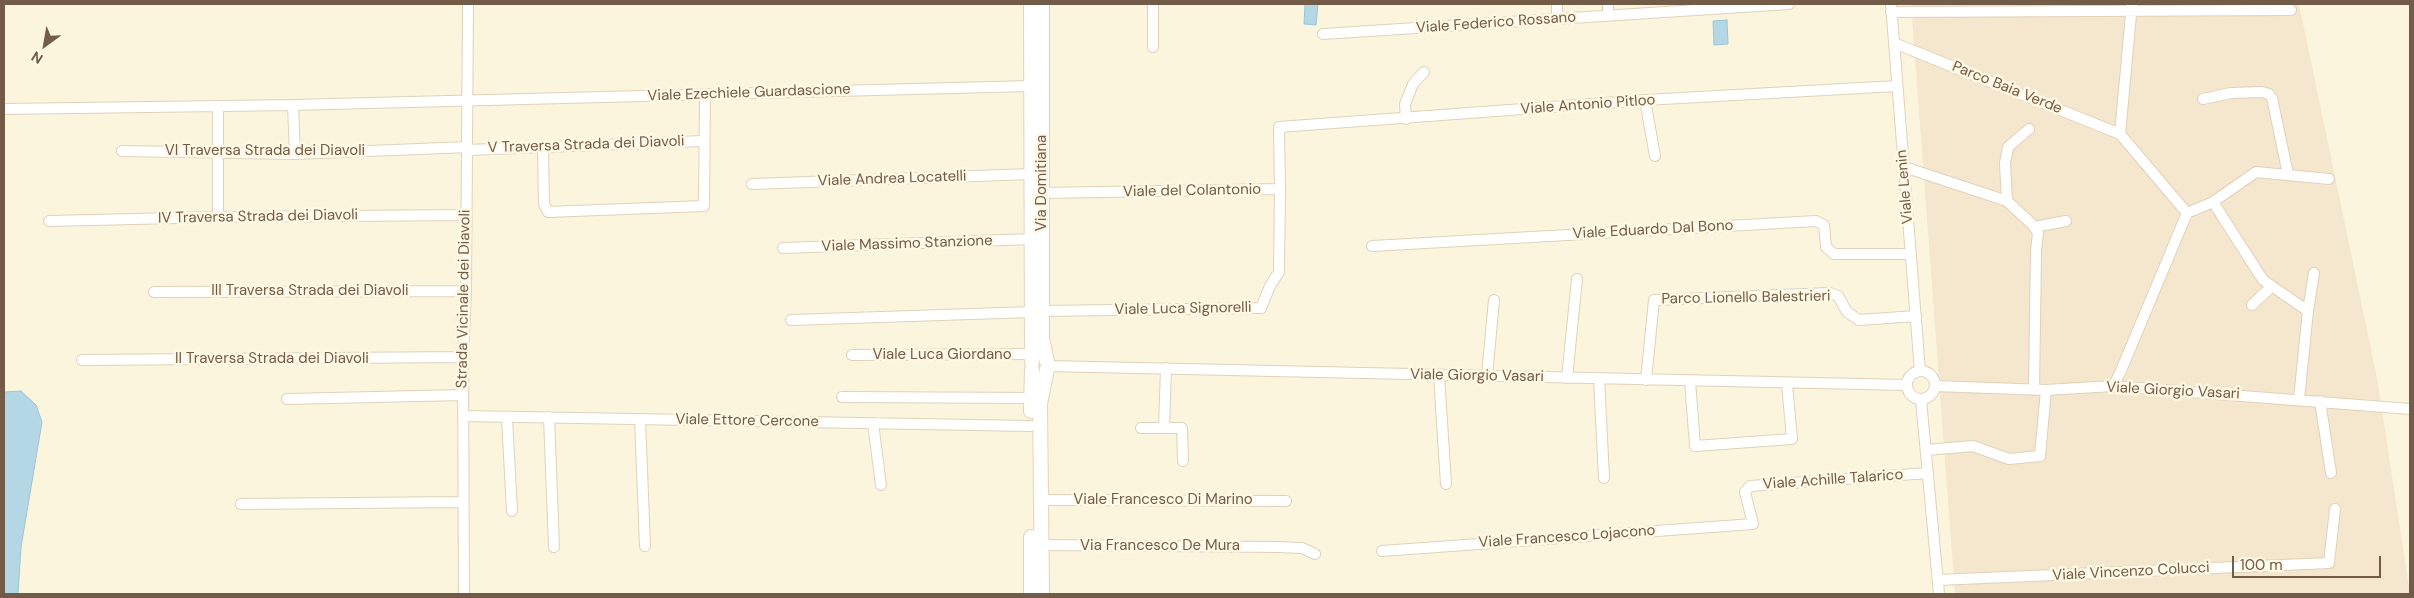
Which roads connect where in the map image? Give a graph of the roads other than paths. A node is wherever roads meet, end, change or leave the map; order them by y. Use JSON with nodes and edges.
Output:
{"nodes":[{"id":1,"x":468,"y":4,"type":"edge"},
{"id":2,"x":1031,"y":4,"type":"edge"},
{"id":3,"x":1042,"y":4,"type":"edge"},
{"id":4,"x":1153,"y":4,"type":"edge"},
{"id":5,"x":1557,"y":4,"type":"edge"},
{"id":6,"x":1608,"y":4,"type":"edge"},
{"id":7,"x":1789,"y":4,"type":"edge"},
{"id":8,"x":2132,"y":7,"type":"edge"},
{"id":9,"x":2229,"y":7,"type":"edge"},
{"id":10,"x":1891,"y":8,"type":"edge"},
{"id":11,"x":1956,"y":8,"type":"edge"},
{"id":12,"x":2291,"y":10,"type":"dead end"},
{"id":13,"x":1608,"y":16,"type":"junction"},
{"id":14,"x":1557,"y":19,"type":"junction"},
{"id":15,"x":1323,"y":34,"type":"dead end"},
{"id":16,"x":1894,"y":43,"type":"junction"},
{"id":17,"x":1153,"y":47,"type":"dead end"},
{"id":18,"x":1424,"y":72,"type":"dead end"},
{"id":19,"x":1031,"y":86,"type":"junction"},
{"id":20,"x":1897,"y":86,"type":"junction"},
{"id":21,"x":705,"y":94,"type":"junction"},
{"id":22,"x":2203,"y":99,"type":"dead end"},
{"id":23,"x":467,"y":100,"type":"junction"},
{"id":24,"x":1645,"y":100,"type":"junction"},
{"id":25,"x":293,"y":104,"type":"junction"},
{"id":26,"x":218,"y":106,"type":"junction"},
{"id":27,"x":4,"y":109,"type":"edge"},
{"id":28,"x":1406,"y":119,"type":"junction"},
{"id":29,"x":1279,"y":127,"type":"joint"},
{"id":30,"x":2029,"y":129,"type":"dead end"},
{"id":31,"x":2120,"y":134,"type":"junction"},
{"id":32,"x":704,"y":141,"type":"junction"},
{"id":33,"x":468,"y":148,"type":"junction"},
{"id":34,"x":543,"y":148,"type":"junction"},
{"id":35,"x":122,"y":151,"type":"dead end"},
{"id":36,"x":218,"y":152,"type":"junction"},
{"id":37,"x":295,"y":154,"type":"junction"},
{"id":38,"x":1655,"y":156,"type":"dead end"},
{"id":39,"x":1904,"y":167,"type":"junction"},
{"id":40,"x":1031,"y":174,"type":"junction"},
{"id":41,"x":2288,"y":174,"type":"junction"},
{"id":42,"x":2328,"y":179,"type":"dead end"},
{"id":43,"x":752,"y":184,"type":"dead end"},
{"id":44,"x":1280,"y":189,"type":"junction"},
{"id":45,"x":1042,"y":193,"type":"junction"},
{"id":46,"x":2007,"y":201,"type":"junction"},
{"id":47,"x":2213,"y":202,"type":"junction"},
{"id":48,"x":2187,"y":213,"type":"junction"},
{"id":49,"x":466,"y":215,"type":"junction"},
{"id":50,"x":218,"y":217,"type":"junction"},
{"id":51,"x":49,"y":221,"type":"dead end"},
{"id":52,"x":2066,"y":221,"type":"dead end"},
{"id":53,"x":2034,"y":227,"type":"junction"},
{"id":54,"x":1032,"y":239,"type":"junction"},
{"id":55,"x":1372,"y":246,"type":"dead end"},
{"id":56,"x":783,"y":248,"type":"dead end"},
{"id":57,"x":1910,"y":254,"type":"junction"},
{"id":58,"x":2314,"y":273,"type":"dead end"},
{"id":59,"x":1577,"y":279,"type":"dead end"},
{"id":60,"x":2271,"y":287,"type":"junction"},
{"id":61,"x":466,"y":291,"type":"junction"},
{"id":62,"x":154,"y":292,"type":"dead end"},
{"id":63,"x":1494,"y":300,"type":"dead end"},
{"id":64,"x":2252,"y":305,"type":"dead end"},
{"id":65,"x":2308,"y":311,"type":"junction"},
{"id":66,"x":1037,"y":312,"type":"junction"},
{"id":67,"x":1916,"y":316,"type":"junction"},
{"id":68,"x":790,"y":320,"type":"dead end"},
{"id":69,"x":852,"y":356,"type":"dead end"},
{"id":70,"x":462,"y":357,"type":"junction"},
{"id":71,"x":82,"y":360,"type":"dead end"},
{"id":72,"x":1032,"y":362,"type":"junction"},
{"id":73,"x":1047,"y":366,"type":"junction"},
{"id":74,"x":1166,"y":368,"type":"junction"},
{"id":75,"x":1920,"y":371,"type":"junction"},
{"id":76,"x":1439,"y":375,"type":"junction"},
{"id":77,"x":1487,"y":376,"type":"junction"},
{"id":78,"x":1567,"y":378,"type":"junction"},
{"id":79,"x":1600,"y":378,"type":"junction"},
{"id":80,"x":1646,"y":380,"type":"junction"},
{"id":81,"x":1690,"y":381,"type":"junction"},
{"id":82,"x":1787,"y":384,"type":"junction"},
{"id":83,"x":1906,"y":386,"type":"junction"},
{"id":84,"x":1935,"y":386,"type":"junction"},
{"id":85,"x":2113,"y":386,"type":"junction"},
{"id":86,"x":2034,"y":390,"type":"junction"},
{"id":87,"x":2046,"y":390,"type":"junction"},
{"id":88,"x":463,"y":395,"type":"junction"},
{"id":89,"x":842,"y":397,"type":"dead end"},
{"id":90,"x":1032,"y":398,"type":"junction"},
{"id":91,"x":287,"y":399,"type":"dead end"},
{"id":92,"x":2299,"y":399,"type":"junction"},
{"id":93,"x":1921,"y":400,"type":"junction"},
{"id":94,"x":2320,"y":401,"type":"junction"},
{"id":95,"x":2410,"y":409,"type":"edge"},
{"id":96,"x":463,"y":416,"type":"junction"},
{"id":97,"x":549,"y":417,"type":"junction"},
{"id":98,"x":507,"y":418,"type":"junction"},
{"id":99,"x":640,"y":419,"type":"junction"},
{"id":100,"x":873,"y":423,"type":"junction"},
{"id":101,"x":1031,"y":426,"type":"junction"},
{"id":102,"x":1141,"y":428,"type":"dead end"},
{"id":103,"x":1164,"y":428,"type":"junction"},
{"id":104,"x":1926,"y":450,"type":"junction"},
{"id":105,"x":1183,"y":460,"type":"dead end"},
{"id":106,"x":1928,"y":473,"type":"junction"},
{"id":107,"x":2331,"y":473,"type":"dead end"},
{"id":108,"x":1604,"y":478,"type":"dead end"},
{"id":109,"x":1446,"y":484,"type":"dead end"},
{"id":110,"x":881,"y":485,"type":"dead end"},
{"id":111,"x":1040,"y":500,"type":"junction"},
{"id":112,"x":1286,"y":501,"type":"dead end"},
{"id":113,"x":463,"y":502,"type":"junction"},
{"id":114,"x":241,"y":504,"type":"dead end"},
{"id":115,"x":2335,"y":509,"type":"dead end"},
{"id":116,"x":512,"y":511,"type":"dead end"},
{"id":117,"x":1753,"y":524,"type":"joint"},
{"id":118,"x":1041,"y":545,"type":"junction"},
{"id":119,"x":645,"y":546,"type":"dead end"},
{"id":120,"x":554,"y":547,"type":"dead end"},
{"id":121,"x":1382,"y":551,"type":"dead end"},
{"id":122,"x":1315,"y":554,"type":"dead end"},
{"id":123,"x":1938,"y":580,"type":"junction"},
{"id":124,"x":464,"y":594,"type":"edge"},
{"id":125,"x":1031,"y":594,"type":"edge"},
{"id":126,"x":1042,"y":594,"type":"edge"},
{"id":127,"x":1939,"y":594,"type":"edge"}],
"edges":[{"from":1,"to":23,"type":"street","name":"Strada Vicinale dei Diavoli"},
{"from":2,"to":19,"type":"main road","name":"Via Domitiana"},
{"from":3,"to":45,"type":"main road","name":"Via Domitiana"},
{"from":4,"to":17,"type":"street"},
{"from":5,"to":14,"type":"street"},
{"from":6,"to":13,"type":"street"},
{"from":7,"to":13,"type":"street","name":"Viale Federico Rossano"},
{"from":8,"to":9,"type":"street"},
{"from":8,"to":11,"type":"street"},
{"from":8,"to":31,"type":"street"},
{"from":9,"to":12,"type":"street"},
{"from":10,"to":11,"type":"street"},
{"from":10,"to":16,"type":"street","name":"Viale Lenin"},
{"from":13,"to":14,"type":"street","name":"Viale Federico Rossano"},
{"from":14,"to":15,"type":"street","name":"Viale Federico Rossano"},
{"from":16,"to":20,"type":"street","name":"Viale Lenin"},
{"from":16,"to":31,"type":"street","name":"Parco Baia Verde"},
{"from":18,"to":28,"type":"street"},
{"from":19,"to":21,"type":"street","name":"Viale Ezechiele Guardascione"},
{"from":19,"to":40,"type":"main road","name":"Via Domitiana"},
{"from":20,"to":24,"type":"street","name":"Viale Antonio Pitloo"},
{"from":20,"to":39,"type":"street","name":"Viale Lenin"},
{"from":21,"to":23,"type":"street","name":"Viale Ezechiele Guardascione"},
{"from":21,"to":32,"type":"street"},
{"from":22,"to":41,"type":"street"},
{"from":23,"to":25,"type":"street","name":"Viale Ezechiele Guardascione"},
{"from":23,"to":33,"type":"street","name":"Strada Vicinale dei Diavoli"},
{"from":24,"to":28,"type":"street","name":"Viale Antonio Pitloo"},
{"from":24,"to":38,"type":"street"},
{"from":25,"to":26,"type":"street","name":"Viale Ezechiele Guardascione"},
{"from":25,"to":37,"type":"street"},
{"from":26,"to":27,"type":"street","name":"Viale Ezechiele Guardascione"},
{"from":26,"to":36,"type":"street"},
{"from":28,"to":29,"type":"street","name":"Viale Antonio Pitloo"},
{"from":29,"to":44,"type":"street","name":"Viale del Colantonio"},
{"from":30,"to":46,"type":"street"},
{"from":31,"to":48,"type":"street","name":"Parco Baia Verde"},
{"from":32,"to":34,"type":"street","name":"V Traversa Strada dei Diavoli"},
{"from":32,"to":34,"type":"street"},
{"from":33,"to":34,"type":"street","name":"V Traversa Strada dei Diavoli"},
{"from":33,"to":37,"type":"street","name":"VI Traversa Strada dei Diavoli"},
{"from":33,"to":49,"type":"street","name":"Strada Vicinale dei Diavoli"},
{"from":35,"to":36,"type":"street","name":"VI Traversa Strada dei Diavoli"},
{"from":36,"to":37,"type":"street","name":"VI Traversa Strada dei Diavoli"},
{"from":36,"to":50,"type":"street"},
{"from":39,"to":46,"type":"street"},
{"from":39,"to":57,"type":"street","name":"Viale Lenin"},
{"from":40,"to":43,"type":"street","name":"Viale Andrea Locatelli"},
{"from":40,"to":54,"type":"main road","name":"Via Domitiana"},
{"from":41,"to":42,"type":"street"},
{"from":41,"to":47,"type":"street"},
{"from":44,"to":45,"type":"street","name":"Viale del Colantonio"},
{"from":44,"to":66,"type":"street","name":"Viale Luca Signorelli"},
{"from":45,"to":66,"type":"main road","name":"Via Domitiana"},
{"from":46,"to":53,"type":"street"},
{"from":47,"to":48,"type":"street"},
{"from":47,"to":60,"type":"street"},
{"from":48,"to":85,"type":"street"},
{"from":49,"to":50,"type":"street","name":"IV Traversa Strada dei Diavoli"},
{"from":49,"to":61,"type":"street","name":"Strada Vicinale dei Diavoli"},
{"from":50,"to":51,"type":"street","name":"IV Traversa Strada dei Diavoli"},
{"from":52,"to":53,"type":"street"},
{"from":53,"to":86,"type":"street"},
{"from":54,"to":56,"type":"street","name":"Viale Massimo Stanzione"},
{"from":54,"to":66,"type":"main road","name":"Via Domitiana"},
{"from":55,"to":57,"type":"street","name":"Viale Eduardo Dal Bono"},
{"from":57,"to":67,"type":"street","name":"Viale Lenin"},
{"from":58,"to":65,"type":"street"},
{"from":59,"to":78,"type":"street"},
{"from":60,"to":64,"type":"street"},
{"from":60,"to":65,"type":"street"},
{"from":61,"to":62,"type":"street","name":"III Traversa Strada dei Diavoli"},
{"from":61,"to":70,"type":"street","name":"Strada Vicinale dei Diavoli"},
{"from":63,"to":77,"type":"street"},
{"from":65,"to":92,"type":"street"},
{"from":66,"to":68,"type":"street"},
{"from":66,"to":72,"type":"main road","name":"Via Domitiana"},
{"from":66,"to":73,"type":"main road","name":"Via Domitiana"},
{"from":67,"to":75,"type":"street","name":"Viale Lenin"},
{"from":67,"to":80,"type":"street","name":"Parco Lionello Balestrieri"},
{"from":69,"to":72,"type":"street","name":"Viale Luca Giordano"},
{"from":70,"to":71,"type":"street","name":"II Traversa Strada dei Diavoli"},
{"from":70,"to":88,"type":"street","name":"Strada Vicinale dei Diavoli"},
{"from":72,"to":73,"type":"main road"},
{"from":72,"to":90,"type":"main road","name":"Via Domitiana"},
{"from":73,"to":74,"type":"street","name":"Viale Giorgio Vasari"},
{"from":73,"to":111,"type":"main road","name":"Via Domitiana"},
{"from":74,"to":76,"type":"street","name":"Viale Giorgio Vasari"},
{"from":74,"to":103,"type":"street"},
{"from":75,"to":83,"type":"street"},
{"from":75,"to":84,"type":"street"},
{"from":76,"to":77,"type":"street","name":"Viale Giorgio Vasari"},
{"from":76,"to":109,"type":"street"},
{"from":77,"to":78,"type":"street","name":"Viale Giorgio Vasari"},
{"from":78,"to":79,"type":"street","name":"Viale Giorgio Vasari"},
{"from":79,"to":80,"type":"street","name":"Viale Giorgio Vasari"},
{"from":79,"to":108,"type":"street"},
{"from":80,"to":81,"type":"street","name":"Viale Giorgio Vasari"},
{"from":81,"to":82,"type":"street","name":"Viale Giorgio Vasari"},
{"from":81,"to":82,"type":"street"},
{"from":82,"to":83,"type":"street","name":"Viale Giorgio Vasari"},
{"from":83,"to":93,"type":"street"},
{"from":84,"to":86,"type":"street","name":"Viale Giorgio Vasari"},
{"from":84,"to":93,"type":"street"},
{"from":85,"to":87,"type":"street","name":"Viale Giorgio Vasari"},
{"from":85,"to":92,"type":"street","name":"Viale Giorgio Vasari"},
{"from":86,"to":87,"type":"street","name":"Viale Giorgio Vasari"},
{"from":87,"to":104,"type":"street"},
{"from":88,"to":91,"type":"street"},
{"from":88,"to":96,"type":"street","name":"Strada Vicinale dei Diavoli"},
{"from":89,"to":90,"type":"street"},
{"from":90,"to":101,"type":"main road","name":"Via Domitiana"},
{"from":92,"to":94,"type":"street","name":"Viale Giorgio Vasari"},
{"from":93,"to":104,"type":"street"},
{"from":94,"to":95,"type":"street","name":"Viale Giorgio Vasari"},
{"from":94,"to":107,"type":"street"},
{"from":96,"to":98,"type":"street","name":"Viale Ettore Cercone"},
{"from":96,"to":113,"type":"street","name":"Strada Vicinale dei Diavoli"},
{"from":97,"to":98,"type":"street","name":"Viale Ettore Cercone"},
{"from":97,"to":99,"type":"street","name":"Viale Ettore Cercone"},
{"from":97,"to":120,"type":"street"},
{"from":98,"to":116,"type":"street"},
{"from":99,"to":100,"type":"street","name":"Viale Ettore Cercone"},
{"from":99,"to":119,"type":"street"},
{"from":100,"to":101,"type":"street","name":"Viale Ettore Cercone"},
{"from":100,"to":110,"type":"street"},
{"from":101,"to":125,"type":"main road","name":"Via Domitiana"},
{"from":102,"to":103,"type":"street"},
{"from":103,"to":105,"type":"street"},
{"from":104,"to":106,"type":"street"},
{"from":106,"to":117,"type":"street","name":"Viale Achille Talarico"},
{"from":106,"to":123,"type":"street"},
{"from":111,"to":112,"type":"street","name":"Viale Francesco Di Marino"},
{"from":111,"to":118,"type":"main road","name":"Via Domitiana"},
{"from":113,"to":114,"type":"street"},
{"from":113,"to":124,"type":"street","name":"Strada Vicinale dei Diavoli"},
{"from":115,"to":123,"type":"street","name":"Viale Vincenzo Colucci"},
{"from":117,"to":121,"type":"street","name":"Viale Francesco Lojacono"},
{"from":118,"to":122,"type":"street","name":"Via Francesco De Mura"},
{"from":118,"to":126,"type":"main road","name":"Via Domitiana"},
{"from":123,"to":127,"type":"street"}]}
